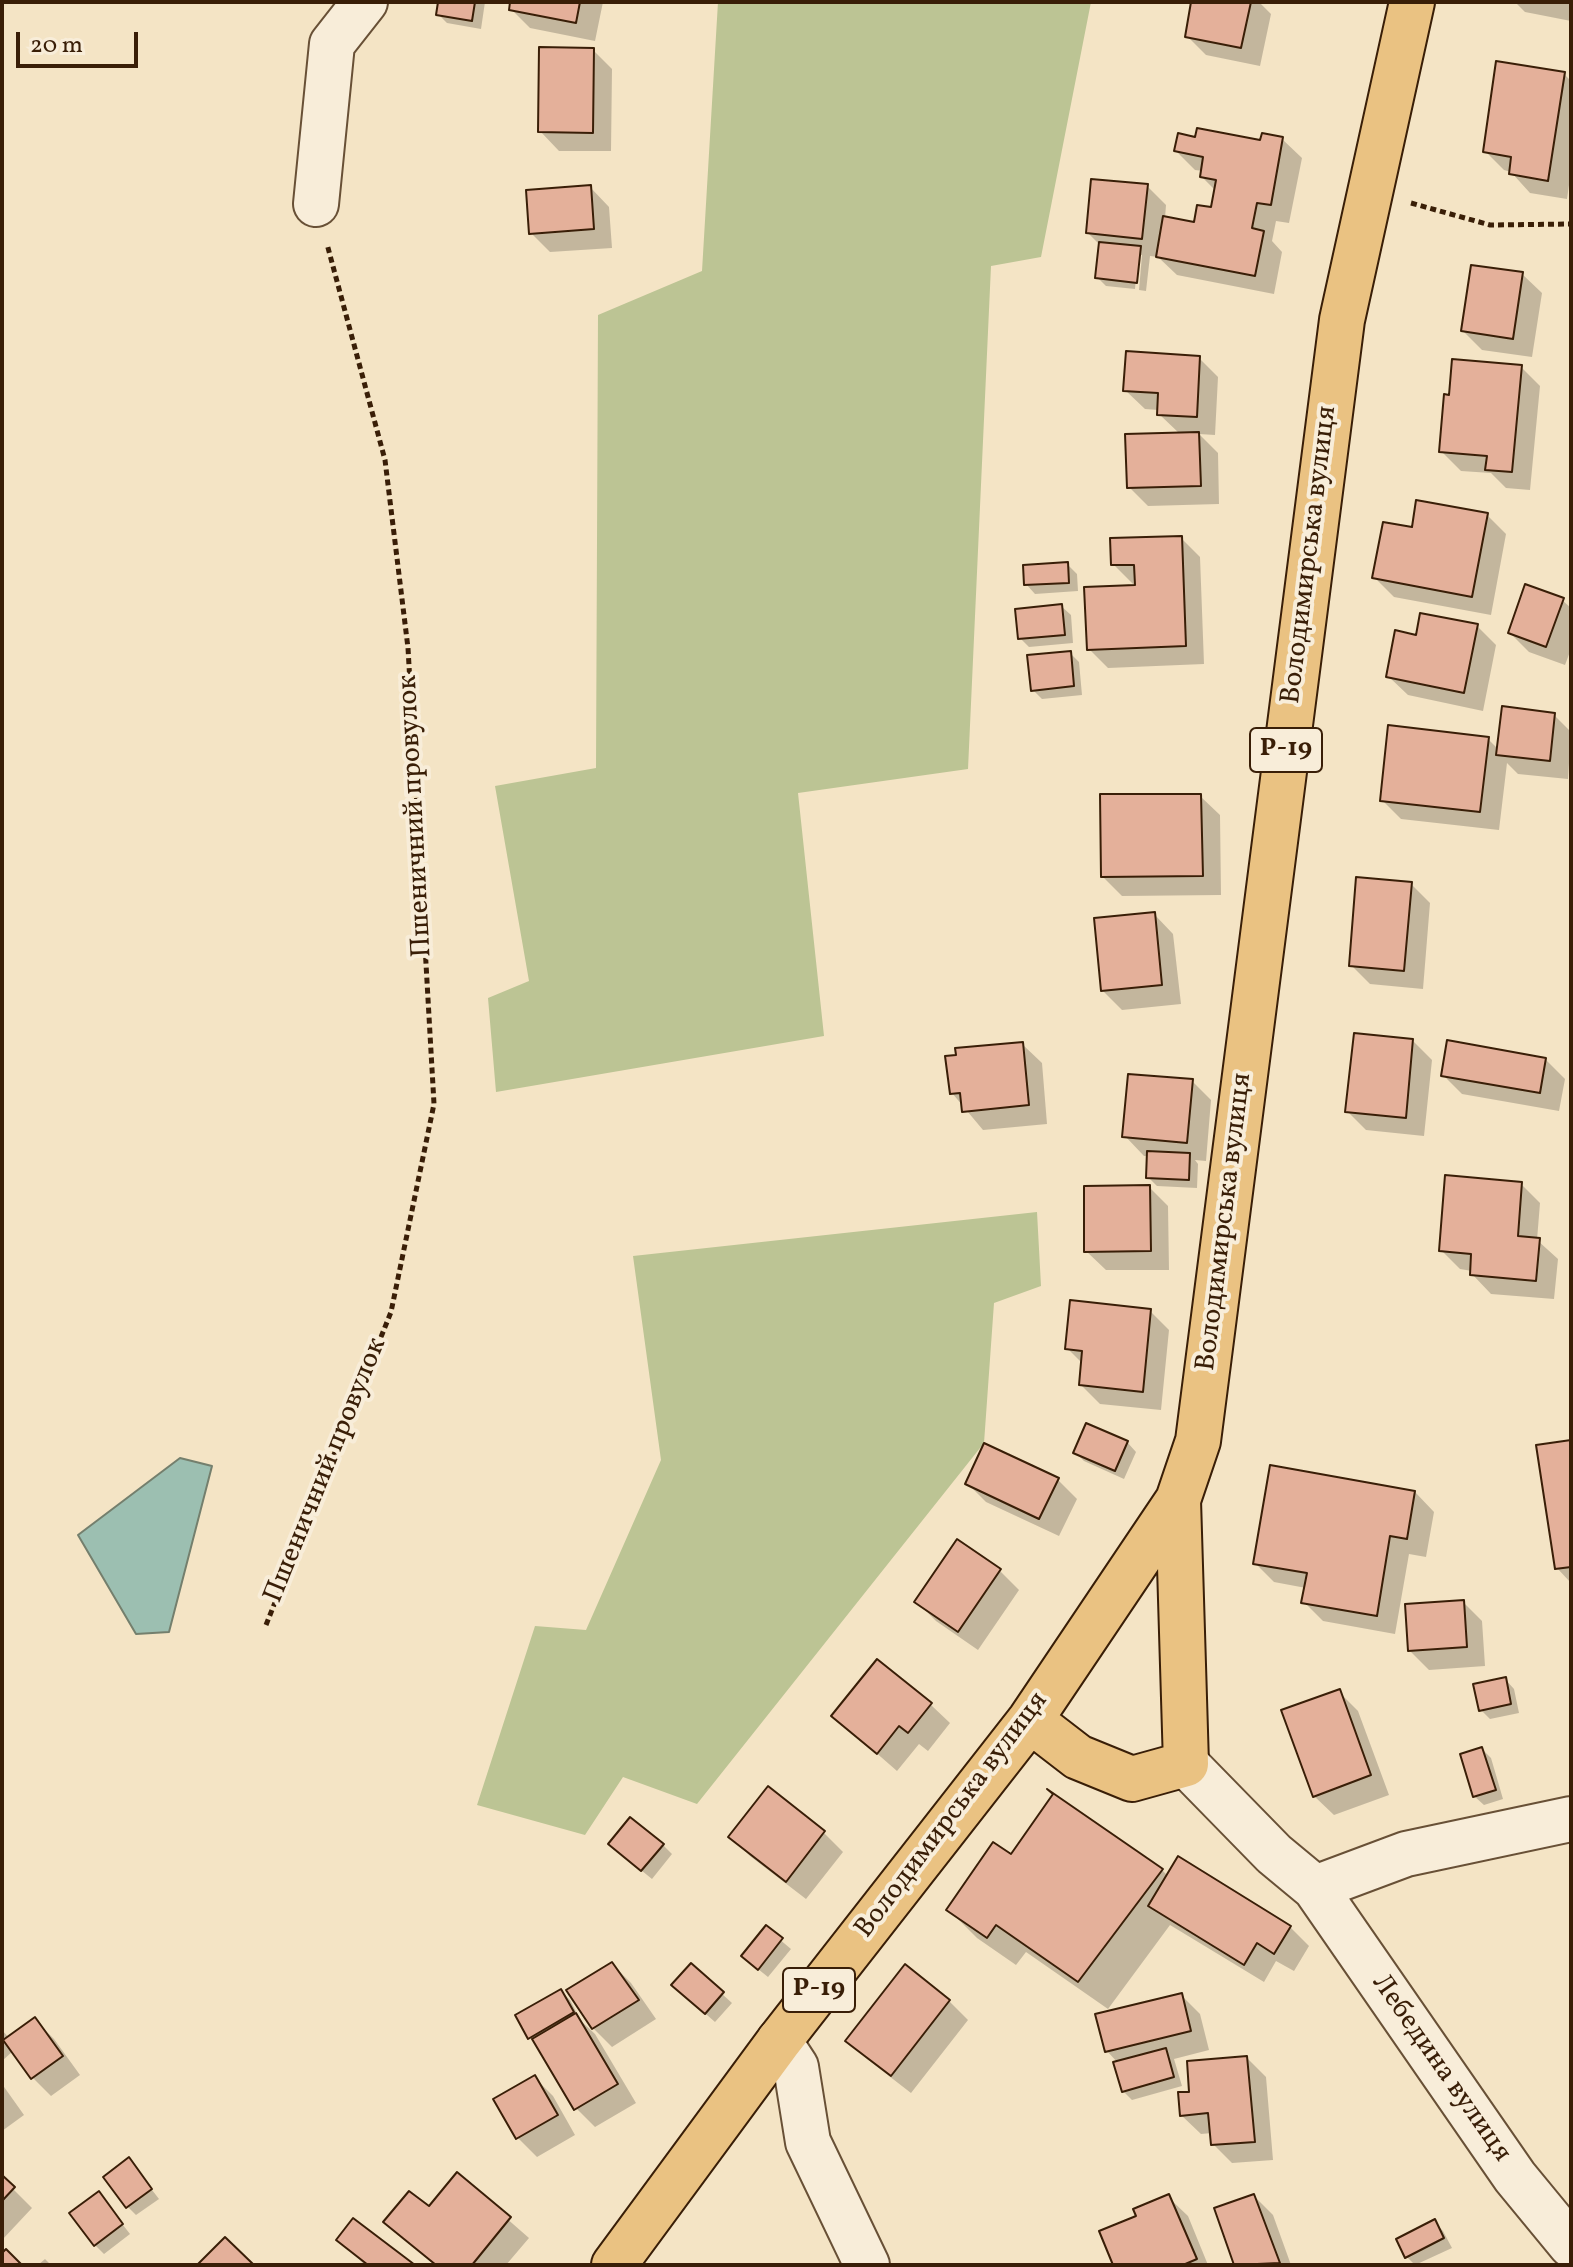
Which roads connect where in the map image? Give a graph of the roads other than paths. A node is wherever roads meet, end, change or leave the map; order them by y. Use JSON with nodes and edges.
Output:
{"nodes":[{"id":1,"x":365,"y":2,"type":"edge"},
{"id":2,"x":1412,"y":2,"type":"edge"},
{"id":3,"x":316,"y":204,"type":"road end"},
{"id":4,"x":1178,"y":1500,"type":"junction"},
{"id":5,"x":1030,"y":1720,"type":"junction"},
{"id":6,"x":1186,"y":1764,"type":"junction"},
{"id":7,"x":1571,"y":1819,"type":"edge"},
{"id":8,"x":1315,"y":1888,"type":"junction"},
{"id":9,"x":779,"y":2041,"type":"junction"},
{"id":10,"x":1571,"y":2245,"type":"edge"},
{"id":11,"x":614,"y":2265,"type":"edge"},
{"id":12,"x":867,"y":2265,"type":"edge"}],
"edges":[{"from":1,"to":3,"type":"street"},
{"from":2,"to":4,"type":"main road","name":"Володимирська вулиця","number":"Р-19"},
{"from":4,"to":5,"type":"main road","name":"Володимирська вулиця","number":"Р-19"},
{"from":4,"to":6,"type":"main road"},
{"from":5,"to":6,"type":"main road"},
{"from":5,"to":9,"type":"main road","name":"Володимирська вулиця","number":"Р-19"},
{"from":6,"to":8,"type":"street"},
{"from":7,"to":8,"type":"street"},
{"from":8,"to":10,"type":"street","name":"Лебедина вулиця"},
{"from":9,"to":11,"type":"main road","name":"Володимирська вулиця","number":"Р-19"},
{"from":9,"to":12,"type":"street"}]}
